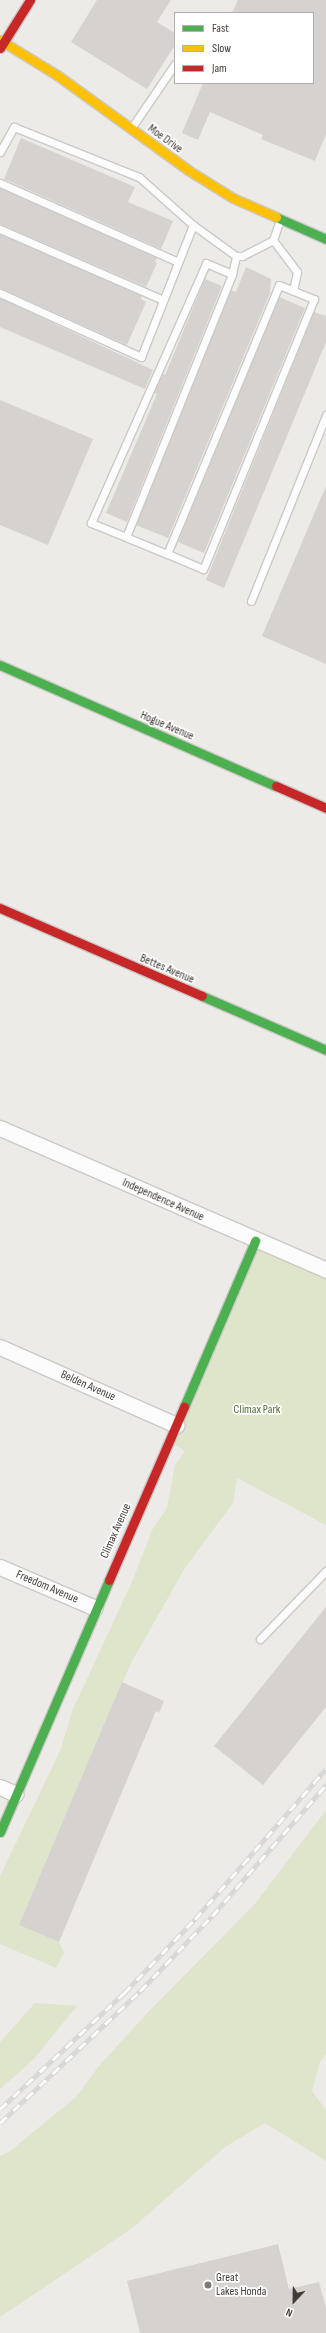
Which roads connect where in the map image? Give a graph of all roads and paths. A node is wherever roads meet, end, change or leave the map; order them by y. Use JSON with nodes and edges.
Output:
{"nodes":[{"id":1,"x":30,"y":0,"type":"edge"},
{"id":2,"x":1,"y":43,"type":"edge"},
{"id":3,"x":174,"y":65,"type":"edge"},
{"id":4,"x":131,"y":129,"type":"junction"},
{"id":5,"x":0,"y":152,"type":"edge"},
{"id":6,"x":0,"y":183,"type":"edge"},
{"id":7,"x":280,"y":219,"type":"junction"},
{"id":8,"x":193,"y":225,"type":"junction"},
{"id":9,"x":0,"y":228,"type":"edge"},
{"id":10,"x":326,"y":239,"type":"edge"},
{"id":11,"x":273,"y":240,"type":"junction"},
{"id":12,"x":236,"y":256,"type":"junction"},
{"id":13,"x":178,"y":262,"type":"junction"},
{"id":14,"x":232,"y":274,"type":"junction"},
{"id":15,"x":293,"y":291,"type":"junction"},
{"id":16,"x":0,"y":293,"type":"edge"},
{"id":17,"x":163,"y":300,"type":"junction"},
{"id":18,"x":326,"y":415,"type":"edge"},
{"id":19,"x":126,"y":537,"type":"junction"},
{"id":20,"x":167,"y":554,"type":"junction"},
{"id":21,"x":251,"y":601,"type":"dead end"},
{"id":22,"x":0,"y":665,"type":"edge"},
{"id":23,"x":326,"y":808,"type":"edge"},
{"id":24,"x":0,"y":908,"type":"edge"},
{"id":25,"x":326,"y":1050,"type":"edge"},
{"id":26,"x":0,"y":1128,"type":"edge"},
{"id":27,"x":255,"y":1241,"type":"junction"},
{"id":28,"x":326,"y":1270,"type":"edge"},
{"id":29,"x":0,"y":1347,"type":"edge"},
{"id":30,"x":176,"y":1425,"type":"junction"},
{"id":31,"x":0,"y":1567,"type":"edge"},
{"id":32,"x":326,"y":1571,"type":"edge"},
{"id":33,"x":95,"y":1608,"type":"junction"},
{"id":34,"x":260,"y":1639,"type":"dead end"},
{"id":35,"x":0,"y":1787,"type":"edge"},
{"id":36,"x":16,"y":1794,"type":"junction"},
{"id":37,"x":0,"y":1832,"type":"edge"}],
"edges":[{"from":1,"to":2,"type":"street"},
{"from":2,"to":4,"type":"street","name":"Moe Drive"},
{"from":3,"to":4,"type":"lane"},
{"from":4,"to":7,"type":"street","name":"Moe Drive"},
{"from":5,"to":8,"type":"lane"},
{"from":6,"to":13,"type":"lane"},
{"from":7,"to":10,"type":"street","name":"Moe Drive"},
{"from":7,"to":11,"type":"lane"},
{"from":8,"to":12,"type":"lane"},
{"from":8,"to":13,"type":"lane"},
{"from":9,"to":17,"type":"lane"},
{"from":11,"to":12,"type":"lane"},
{"from":11,"to":15,"type":"lane"},
{"from":12,"to":14,"type":"lane"},
{"from":13,"to":17,"type":"lane"},
{"from":14,"to":19,"type":"lane"},
{"from":14,"to":19,"type":"lane"},
{"from":15,"to":20,"type":"lane"},
{"from":15,"to":20,"type":"lane"},
{"from":16,"to":17,"type":"lane"},
{"from":18,"to":21,"type":"lane"},
{"from":19,"to":20,"type":"lane"},
{"from":22,"to":23,"type":"street","name":"Hogue Avenue"},
{"from":24,"to":25,"type":"street","name":"Bettes Avenue"},
{"from":26,"to":27,"type":"street","name":"Independence Avenue"},
{"from":27,"to":28,"type":"street","name":"Independence Avenue"},
{"from":27,"to":30,"type":"street","name":"Climax Avenue"},
{"from":29,"to":30,"type":"street","name":"Belden Avenue"},
{"from":30,"to":33,"type":"street","name":"Climax Avenue"},
{"from":31,"to":33,"type":"street","name":"Freedom Avenue"},
{"from":32,"to":34,"type":"lane"},
{"from":33,"to":36,"type":"street","name":"Climax Avenue"},
{"from":35,"to":36,"type":"street"},
{"from":36,"to":37,"type":"street","name":"Climax Avenue"}]}
